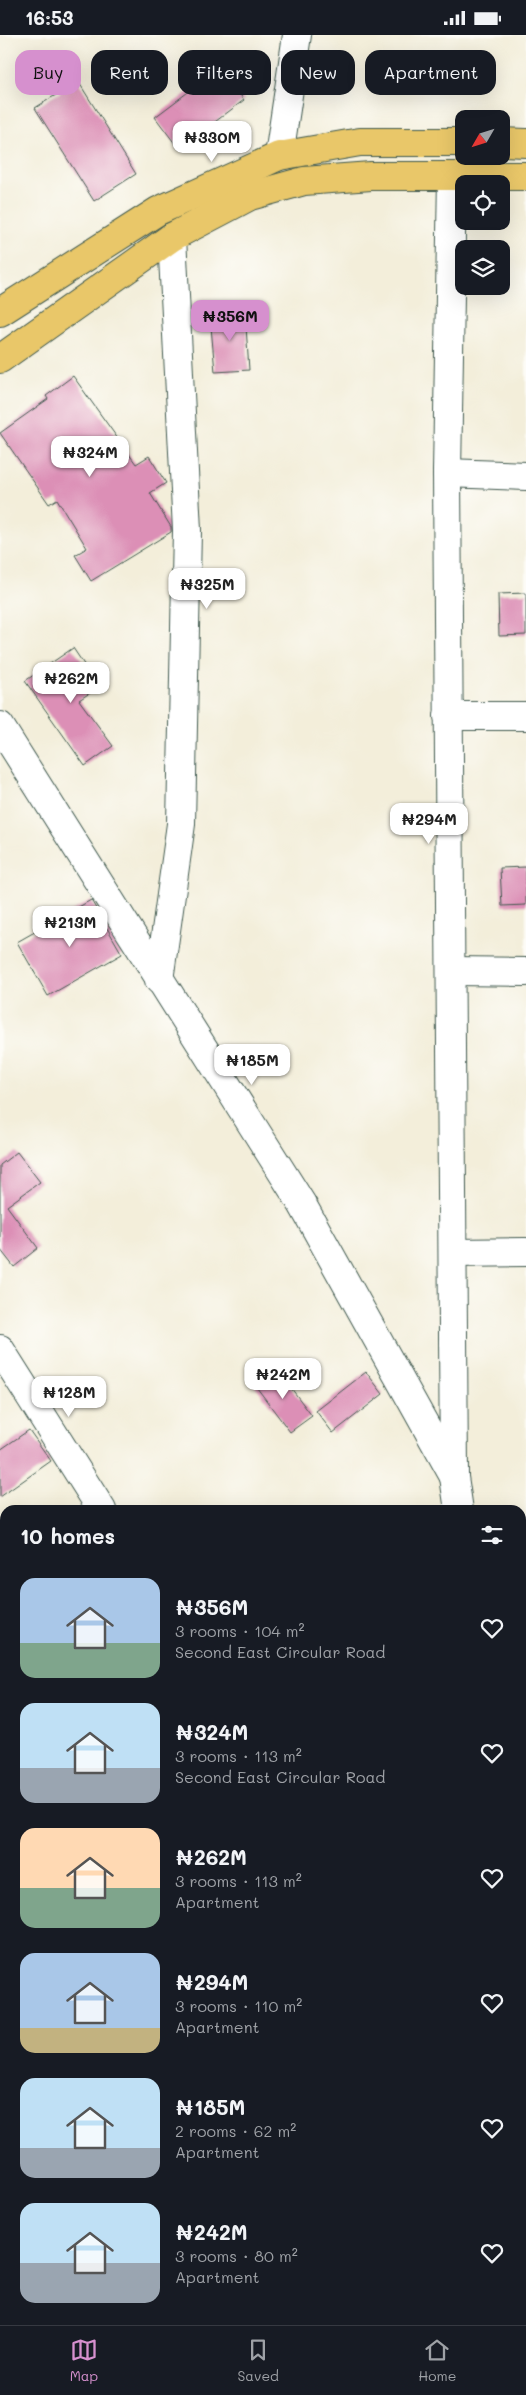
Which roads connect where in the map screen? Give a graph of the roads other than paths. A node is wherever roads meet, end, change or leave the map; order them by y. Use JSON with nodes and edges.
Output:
{"nodes":[{"id":1,"x":298,"y":35,"type":"edge"},
{"id":2,"x":455,"y":142,"type":"edge"},
{"id":3,"x":510,"y":142,"type":"edge"},
{"id":4,"x":526,"y":143,"type":"edge"},
{"id":5,"x":279,"y":156,"type":"junction"},
{"id":6,"x":452,"y":176,"type":"junction"},
{"id":7,"x":526,"y":176,"type":"edge"},
{"id":8,"x":172,"y":237,"type":"junction"},
{"id":9,"x":0,"y":311,"type":"edge"},
{"id":10,"x":0,"y":359,"type":"edge"},
{"id":11,"x":447,"y":473,"type":"junction"},
{"id":12,"x":526,"y":476,"type":"edge"},
{"id":13,"x":526,"y":716,"type":"edge"},
{"id":14,"x":448,"y":717,"type":"junction"},
{"id":15,"x":0,"y":726,"type":"edge"},
{"id":16,"x":452,"y":971,"type":"junction"},
{"id":17,"x":526,"y":972,"type":"edge"},
{"id":18,"x":159,"y":980,"type":"junction"},
{"id":19,"x":526,"y":1252,"type":"edge"},
{"id":20,"x":453,"y":1253,"type":"junction"},
{"id":21,"x":0,"y":1349,"type":"edge"},
{"id":22,"x":454,"y":1477,"type":"junction"},
{"id":23,"x":99,"y":1505,"type":"edge"},
{"id":24,"x":457,"y":1505,"type":"edge"}],
"edges":[{"from":1,"to":5,"type":"street"},
{"from":2,"to":5,"type":"main road"},
{"from":3,"to":4,"type":"main road"},
{"from":5,"to":9,"type":"main road"},
{"from":6,"to":7,"type":"main road"},
{"from":6,"to":8,"type":"main road"},
{"from":6,"to":11,"type":"street"},
{"from":8,"to":10,"type":"main road"},
{"from":8,"to":18,"type":"street"},
{"from":11,"to":12,"type":"street"},
{"from":11,"to":14,"type":"street"},
{"from":13,"to":14,"type":"street"},
{"from":14,"to":16,"type":"street"},
{"from":15,"to":18,"type":"street"},
{"from":16,"to":17,"type":"street"},
{"from":16,"to":20,"type":"street"},
{"from":18,"to":22,"type":"street"},
{"from":19,"to":20,"type":"street"},
{"from":20,"to":22,"type":"street"},
{"from":21,"to":23,"type":"street"},
{"from":22,"to":24,"type":"street"}]}
